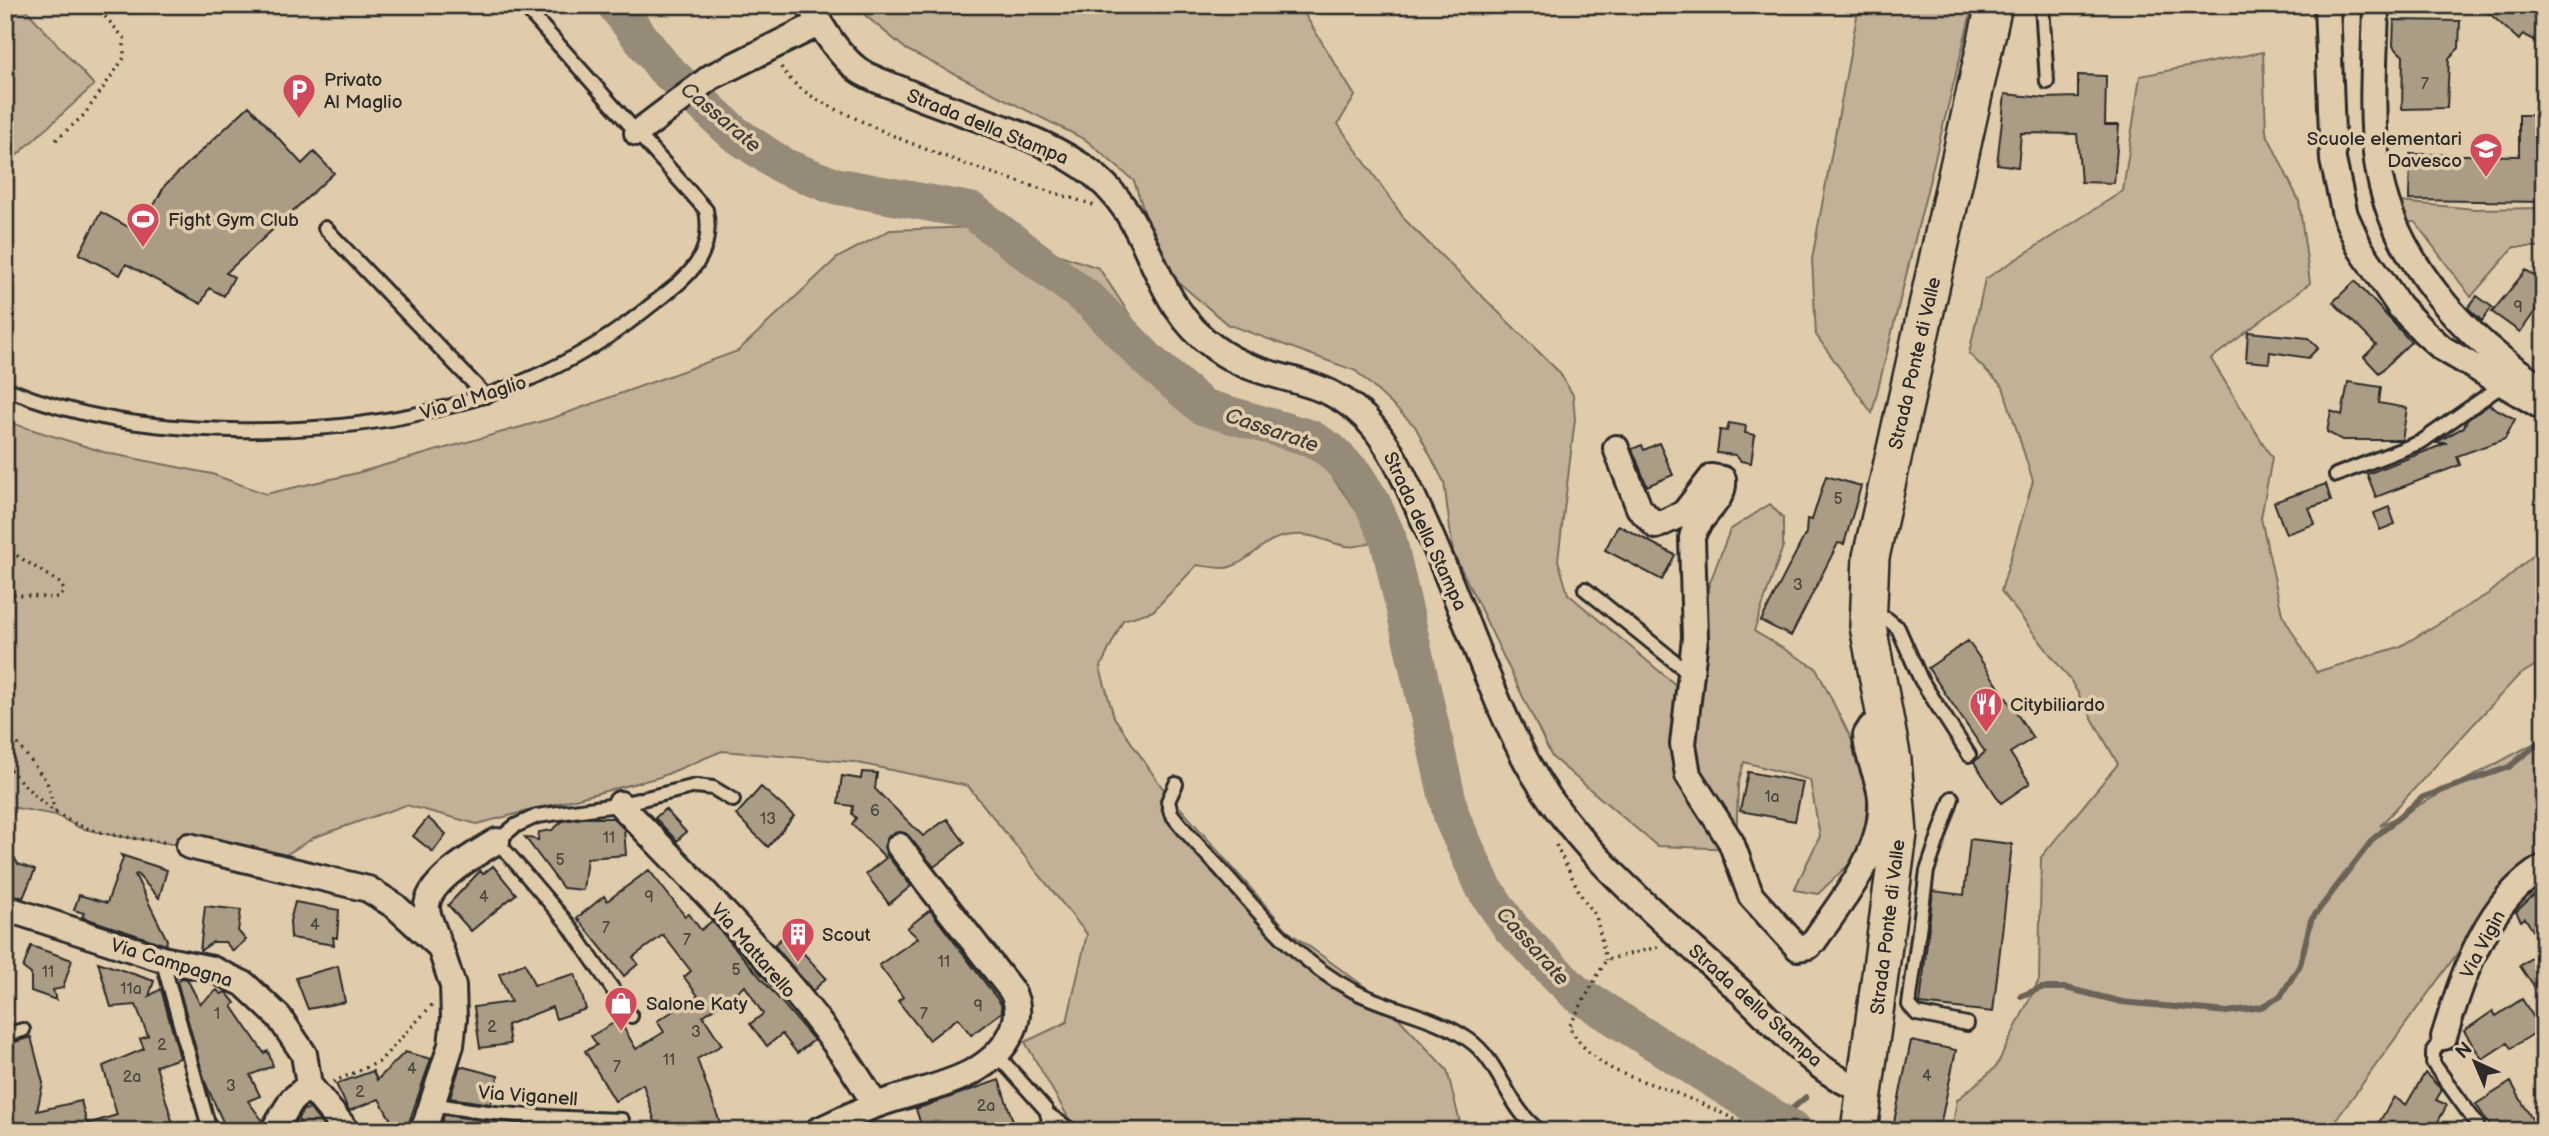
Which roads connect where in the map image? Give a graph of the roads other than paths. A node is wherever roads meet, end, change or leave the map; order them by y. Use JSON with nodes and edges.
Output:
{"nodes":[{"id":1,"x":523,"y":5,"type":"edge"},
{"id":2,"x":1994,"y":5,"type":"edge"},
{"id":3,"x":2042,"y":5,"type":"edge"},
{"id":4,"x":2327,"y":5,"type":"edge"},
{"id":5,"x":2376,"y":5,"type":"edge"},
{"id":6,"x":815,"y":14,"type":"edge"},
{"id":7,"x":2047,"y":82,"type":"dead end"},
{"id":8,"x":637,"y":133,"type":"junction"},
{"id":9,"x":325,"y":228,"type":"dead end"},
{"id":10,"x":2504,"y":384,"type":"junction"},
{"id":11,"x":5,"y":388,"type":"edge"},
{"id":12,"x":2544,"y":388,"type":"edge"},
{"id":13,"x":486,"y":396,"type":"junction"},
{"id":14,"x":2544,"y":408,"type":"edge"},
{"id":15,"x":1616,"y":448,"type":"dead end"},
{"id":16,"x":2336,"y":475,"type":"dead end"},
{"id":17,"x":1586,"y":589,"type":"dead end"},
{"id":18,"x":1867,"y":617,"type":"junction"},
{"id":19,"x":1689,"y":673,"type":"junction"},
{"id":20,"x":1885,"y":723,"type":"junction"},
{"id":21,"x":1969,"y":755,"type":"dead end"},
{"id":22,"x":1176,"y":784,"type":"dead end"},
{"id":23,"x":1952,"y":798,"type":"dead end"},
{"id":24,"x":733,"y":800,"type":"dead end"},
{"id":25,"x":620,"y":804,"type":"junction"},
{"id":26,"x":497,"y":841,"type":"junction"},
{"id":27,"x":189,"y":846,"type":"road end"},
{"id":28,"x":899,"y":846,"type":"dead end"},
{"id":29,"x":1914,"y":859,"type":"junction"},
{"id":30,"x":2544,"y":867,"type":"edge"},
{"id":31,"x":5,"y":908,"type":"edge"},
{"id":32,"x":440,"y":947,"type":"junction"},
{"id":33,"x":162,"y":959,"type":"junction"},
{"id":34,"x":631,"y":1016,"type":"dead end"},
{"id":35,"x":1967,"y":1024,"type":"dead end"},
{"id":36,"x":23,"y":1030,"type":"dead end"},
{"id":37,"x":5,"y":1035,"type":"edge"},
{"id":38,"x":2444,"y":1037,"type":"joint"},
{"id":39,"x":998,"y":1056,"type":"junction"},
{"id":40,"x":309,"y":1085,"type":"junction"},
{"id":41,"x":1864,"y":1089,"type":"junction"},
{"id":42,"x":432,"y":1104,"type":"junction"},
{"id":43,"x":875,"y":1105,"type":"junction"},
{"id":44,"x":1049,"y":1115,"type":"junction"},
{"id":45,"x":622,"y":1120,"type":"dead end"},
{"id":46,"x":274,"y":1129,"type":"dead end"},
{"id":47,"x":210,"y":1131,"type":"edge"},
{"id":48,"x":347,"y":1131,"type":"edge"},
{"id":49,"x":421,"y":1131,"type":"edge"},
{"id":50,"x":817,"y":1131,"type":"edge"},
{"id":51,"x":1044,"y":1131,"type":"edge"},
{"id":52,"x":1072,"y":1131,"type":"edge"},
{"id":53,"x":1540,"y":1131,"type":"edge"},
{"id":54,"x":1859,"y":1131,"type":"edge"},
{"id":55,"x":2475,"y":1131,"type":"edge"}],
"edges":[{"from":1,"to":8,"type":"lane","name":"Via al Maglio"},
{"from":2,"to":18,"type":"street","name":"Strada Ponte di Valle"},
{"from":3,"to":7,"type":"lane"},
{"from":4,"to":10,"type":"street"},
{"from":5,"to":12,"type":"street"},
{"from":6,"to":8,"type":"street"},
{"from":6,"to":41,"type":"street","name":"Strada della Stampa"},
{"from":8,"to":13,"type":"lane","name":"Via al Maglio"},
{"from":9,"to":13,"type":"lane"},
{"from":10,"to":14,"type":"street"},
{"from":10,"to":16,"type":"lane"},
{"from":11,"to":13,"type":"lane","name":"Via al Maglio"},
{"from":15,"to":19,"type":"street","name":"Strada Ponte di Valle"},
{"from":17,"to":19,"type":"lane"},
{"from":18,"to":20,"type":"street","name":"Strada Ponte di Valle"},
{"from":18,"to":21,"type":"lane"},
{"from":19,"to":20,"type":"street","name":"Strada Ponte di Valle"},
{"from":20,"to":29,"type":"street","name":"Strada Ponte di Valle"},
{"from":22,"to":53,"type":"lane"},
{"from":23,"to":29,"type":"lane"},
{"from":24,"to":25,"type":"lane"},
{"from":25,"to":26,"type":"lane"},
{"from":25,"to":43,"type":"street","name":"Via Mattarello"},
{"from":26,"to":32,"type":"street"},
{"from":26,"to":34,"type":"lane"},
{"from":27,"to":32,"type":"street"},
{"from":28,"to":39,"type":"street"},
{"from":29,"to":35,"type":"lane"},
{"from":29,"to":41,"type":"street","name":"Strada Ponte di Valle"},
{"from":30,"to":38,"type":"street","name":"Via Vigìn"},
{"from":31,"to":33,"type":"street","name":"Via Campagna"},
{"from":32,"to":42,"type":"street"},
{"from":33,"to":40,"type":"street","name":"Via Campagna"},
{"from":33,"to":47,"type":"lane"},
{"from":36,"to":37,"type":"lane"},
{"from":38,"to":55,"type":"lane"},
{"from":39,"to":43,"type":"street"},
{"from":39,"to":44,"type":"lane"},
{"from":40,"to":46,"type":"street"},
{"from":40,"to":48,"type":"street","name":"Via Campagna"},
{"from":41,"to":54,"type":"street","name":"Strada Ponte di Valle"},
{"from":42,"to":45,"type":"lane","name":"Via Viganell"},
{"from":42,"to":49,"type":"street"},
{"from":43,"to":50,"type":"street"},
{"from":44,"to":51,"type":"lane"},
{"from":44,"to":52,"type":"lane"}]}
